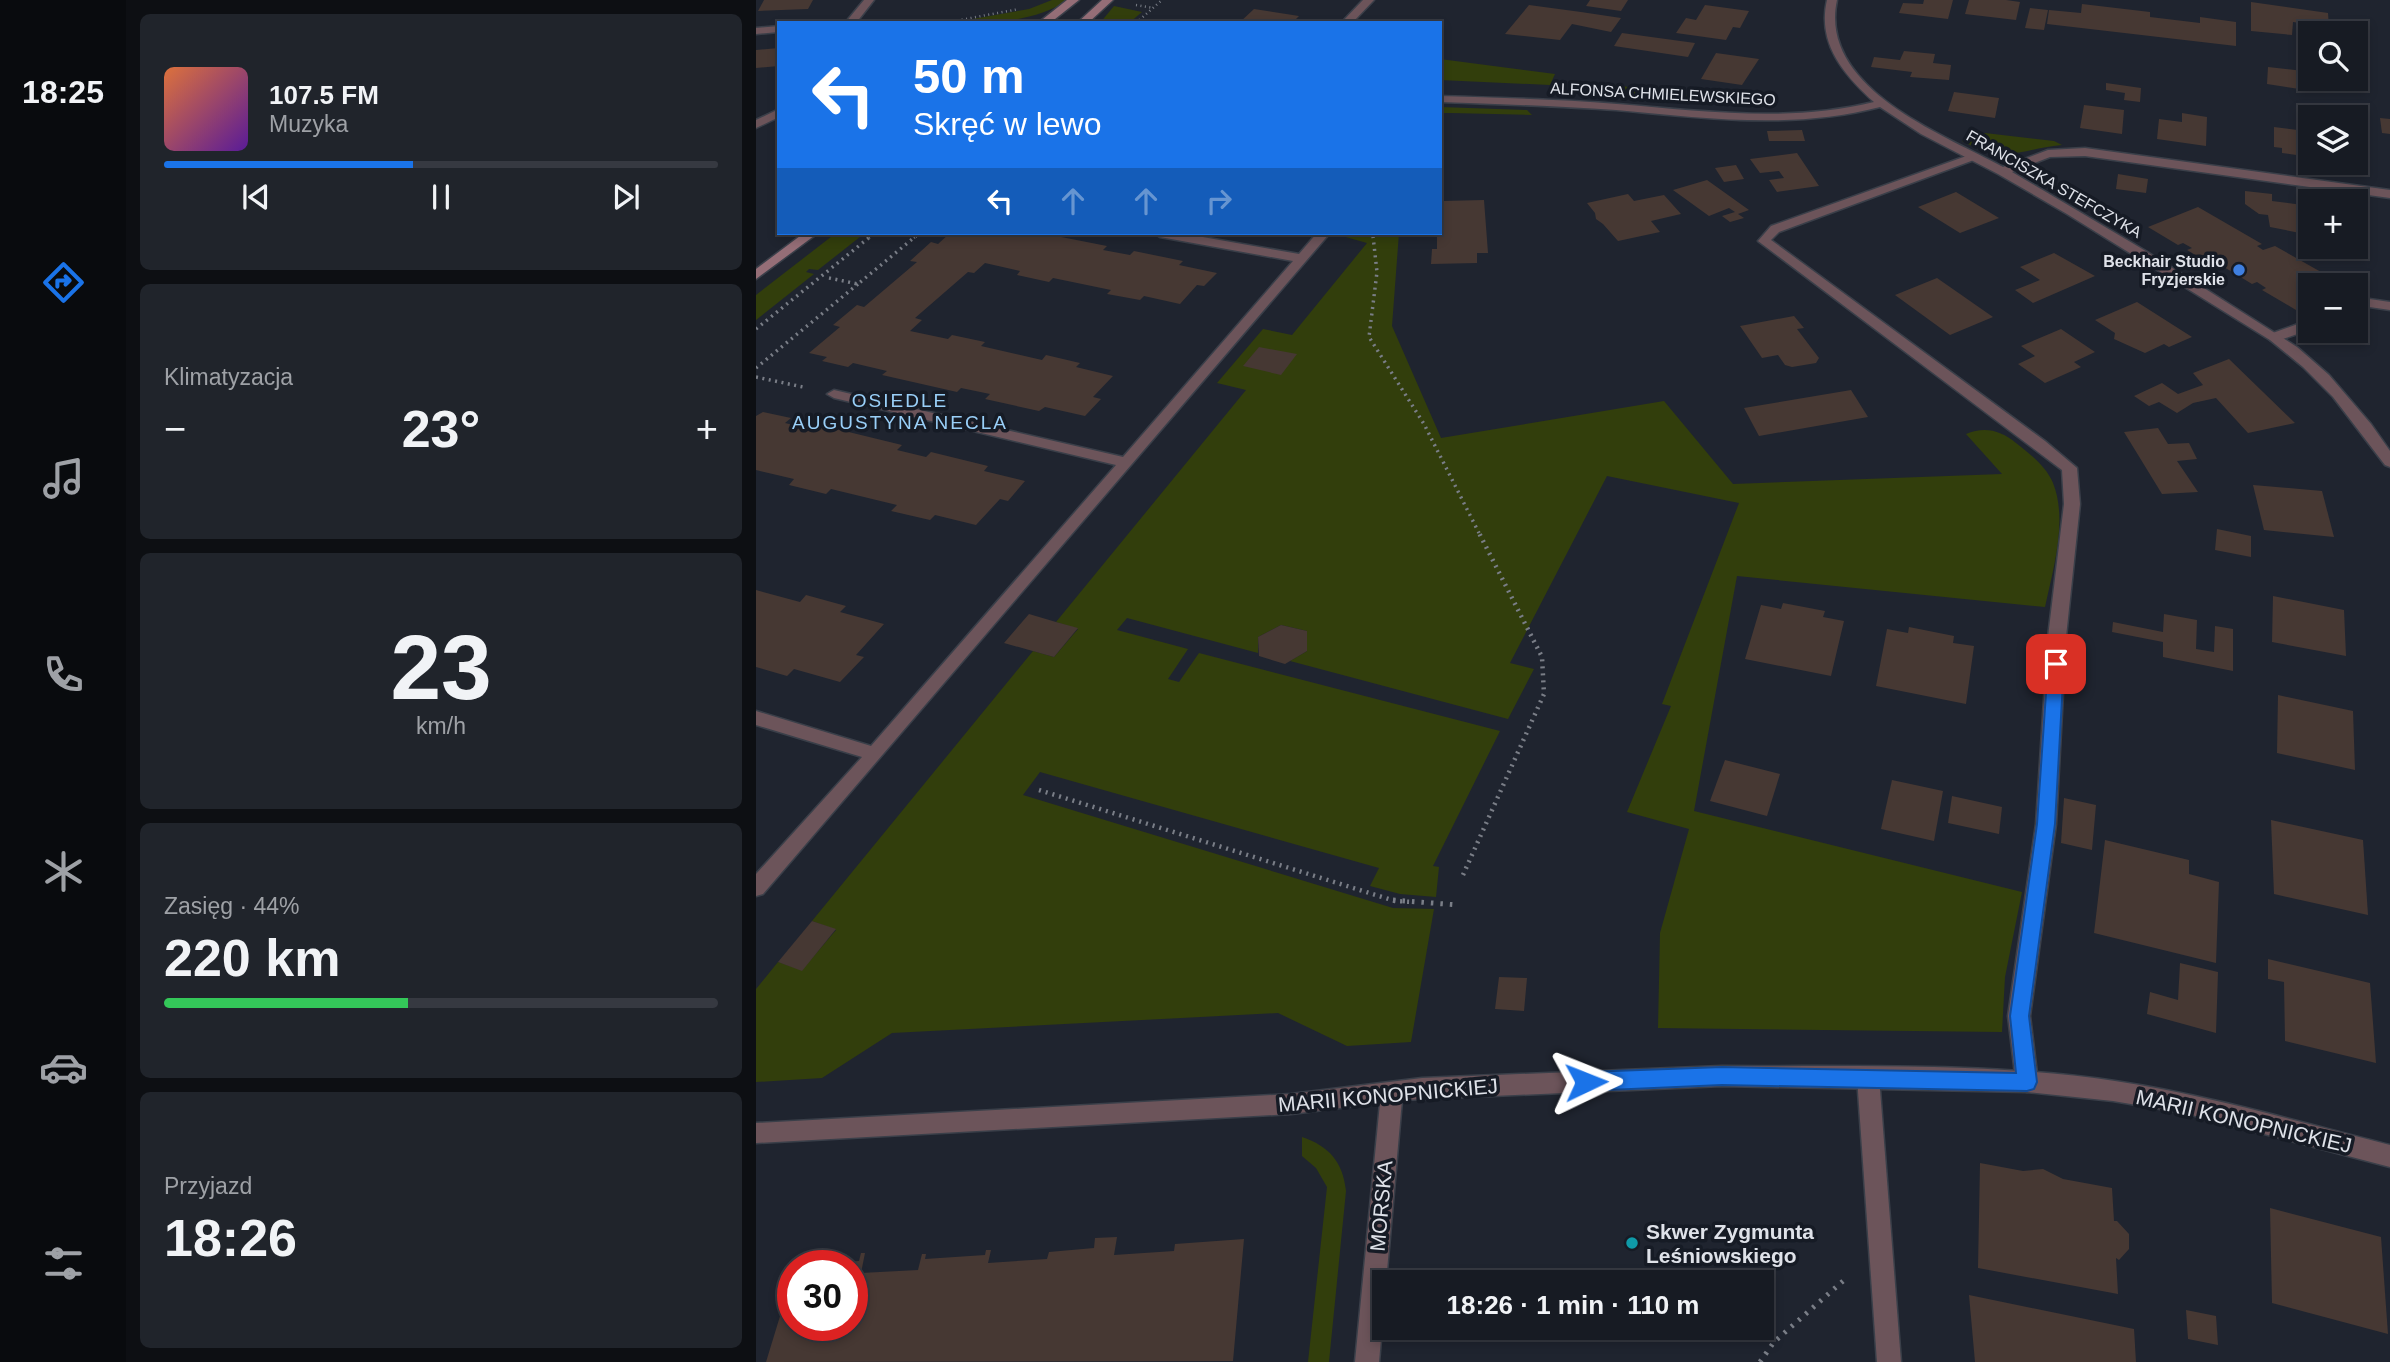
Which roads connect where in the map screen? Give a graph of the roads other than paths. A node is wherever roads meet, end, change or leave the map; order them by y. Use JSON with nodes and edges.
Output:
{"nodes":[{"id":1,"x":869,"y":0,"type":"edge"},
{"id":2,"x":1074,"y":0,"type":"edge"},
{"id":3,"x":1108,"y":0,"type":"edge"},
{"id":4,"x":1368,"y":0,"type":"edge"},
{"id":5,"x":1832,"y":0,"type":"edge"},
{"id":6,"x":852,"y":21,"type":"edge"},
{"id":7,"x":1046,"y":21,"type":"edge"},
{"id":8,"x":1084,"y":21,"type":"edge"},
{"id":9,"x":1348,"y":21,"type":"edge"},
{"id":10,"x":777,"y":29,"type":"edge"},
{"id":11,"x":756,"y":31,"type":"edge"},
{"id":12,"x":1442,"y":99,"type":"edge"},
{"id":13,"x":1882,"y":103,"type":"junction"},
{"id":14,"x":777,"y":113,"type":"edge"},
{"id":15,"x":756,"y":125,"type":"edge"},
{"id":16,"x":1976,"y":157,"type":"junction"},
{"id":17,"x":2003,"y":171,"type":"junction"},
{"id":18,"x":2390,"y":194,"type":"edge"},
{"id":19,"x":809,"y":235,"type":"edge"},
{"id":20,"x":1171,"y":235,"type":"edge"},
{"id":21,"x":1322,"y":235,"type":"edge"},
{"id":22,"x":1301,"y":259,"type":"junction"},
{"id":23,"x":756,"y":275,"type":"edge"},
{"id":24,"x":2368,"y":303,"type":"edge"},
{"id":25,"x":2390,"y":306,"type":"edge"},
{"id":26,"x":2298,"y":329,"type":"edge"},
{"id":27,"x":2275,"y":337,"type":"junction"},
{"id":28,"x":834,"y":394,"type":"road end"},
{"id":29,"x":1125,"y":462,"type":"junction"},
{"id":30,"x":2390,"y":462,"type":"edge"},
{"id":31,"x":756,"y":718,"type":"edge"},
{"id":32,"x":875,"y":754,"type":"junction"},
{"id":33,"x":756,"y":888,"type":"edge"},
{"id":34,"x":1868,"y":1077,"type":"junction"},
{"id":35,"x":2027,"y":1082,"type":"junction"},
{"id":36,"x":1392,"y":1092,"type":"junction"},
{"id":37,"x":756,"y":1132,"type":"edge"},
{"id":38,"x":2390,"y":1156,"type":"edge"},
{"id":39,"x":1367,"y":1362,"type":"edge"},
{"id":40,"x":1889,"y":1362,"type":"edge"}],
"edges":[{"from":1,"to":6,"type":"street"},
{"from":2,"to":7,"type":"main road"},
{"from":3,"to":8,"type":"main road"},
{"from":4,"to":9,"type":"street"},
{"from":5,"to":13,"type":"street","name":"FRANCISZKA STEFCZYKA"},
{"from":10,"to":11,"type":"street"},
{"from":12,"to":13,"type":"street","name":"ALFONSA CHMIELEWSKIEGO"},
{"from":13,"to":16,"type":"street","name":"FRANCISZKA STEFCZYKA"},
{"from":14,"to":15,"type":"street"},
{"from":16,"to":17,"type":"street","name":"FRANCISZKA STEFCZYKA"},
{"from":16,"to":35,"type":"street"},
{"from":17,"to":18,"type":"street"},
{"from":17,"to":27,"type":"street","name":"FRANCISZKA STEFCZYKA"},
{"from":19,"to":23,"type":"main road"},
{"from":20,"to":22,"type":"street"},
{"from":21,"to":22,"type":"street"},
{"from":22,"to":29,"type":"street"},
{"from":24,"to":25,"type":"street"},
{"from":26,"to":27,"type":"street"},
{"from":27,"to":30,"type":"street","name":"FRANCISZKA STEFCZYKA"},
{"from":28,"to":29,"type":"street"},
{"from":29,"to":32,"type":"street"},
{"from":31,"to":32,"type":"street"},
{"from":32,"to":33,"type":"street"},
{"from":34,"to":35,"type":"street","name":"MARII KONOPNICKIEJ"},
{"from":34,"to":36,"type":"street","name":"MARII KONOPNICKIEJ"},
{"from":34,"to":40,"type":"street"},
{"from":35,"to":38,"type":"street","name":"MARII KONOPNICKIEJ"},
{"from":36,"to":37,"type":"street","name":"MARII KONOPNICKIEJ"},
{"from":36,"to":39,"type":"street","name":"MORSKA"}]}
